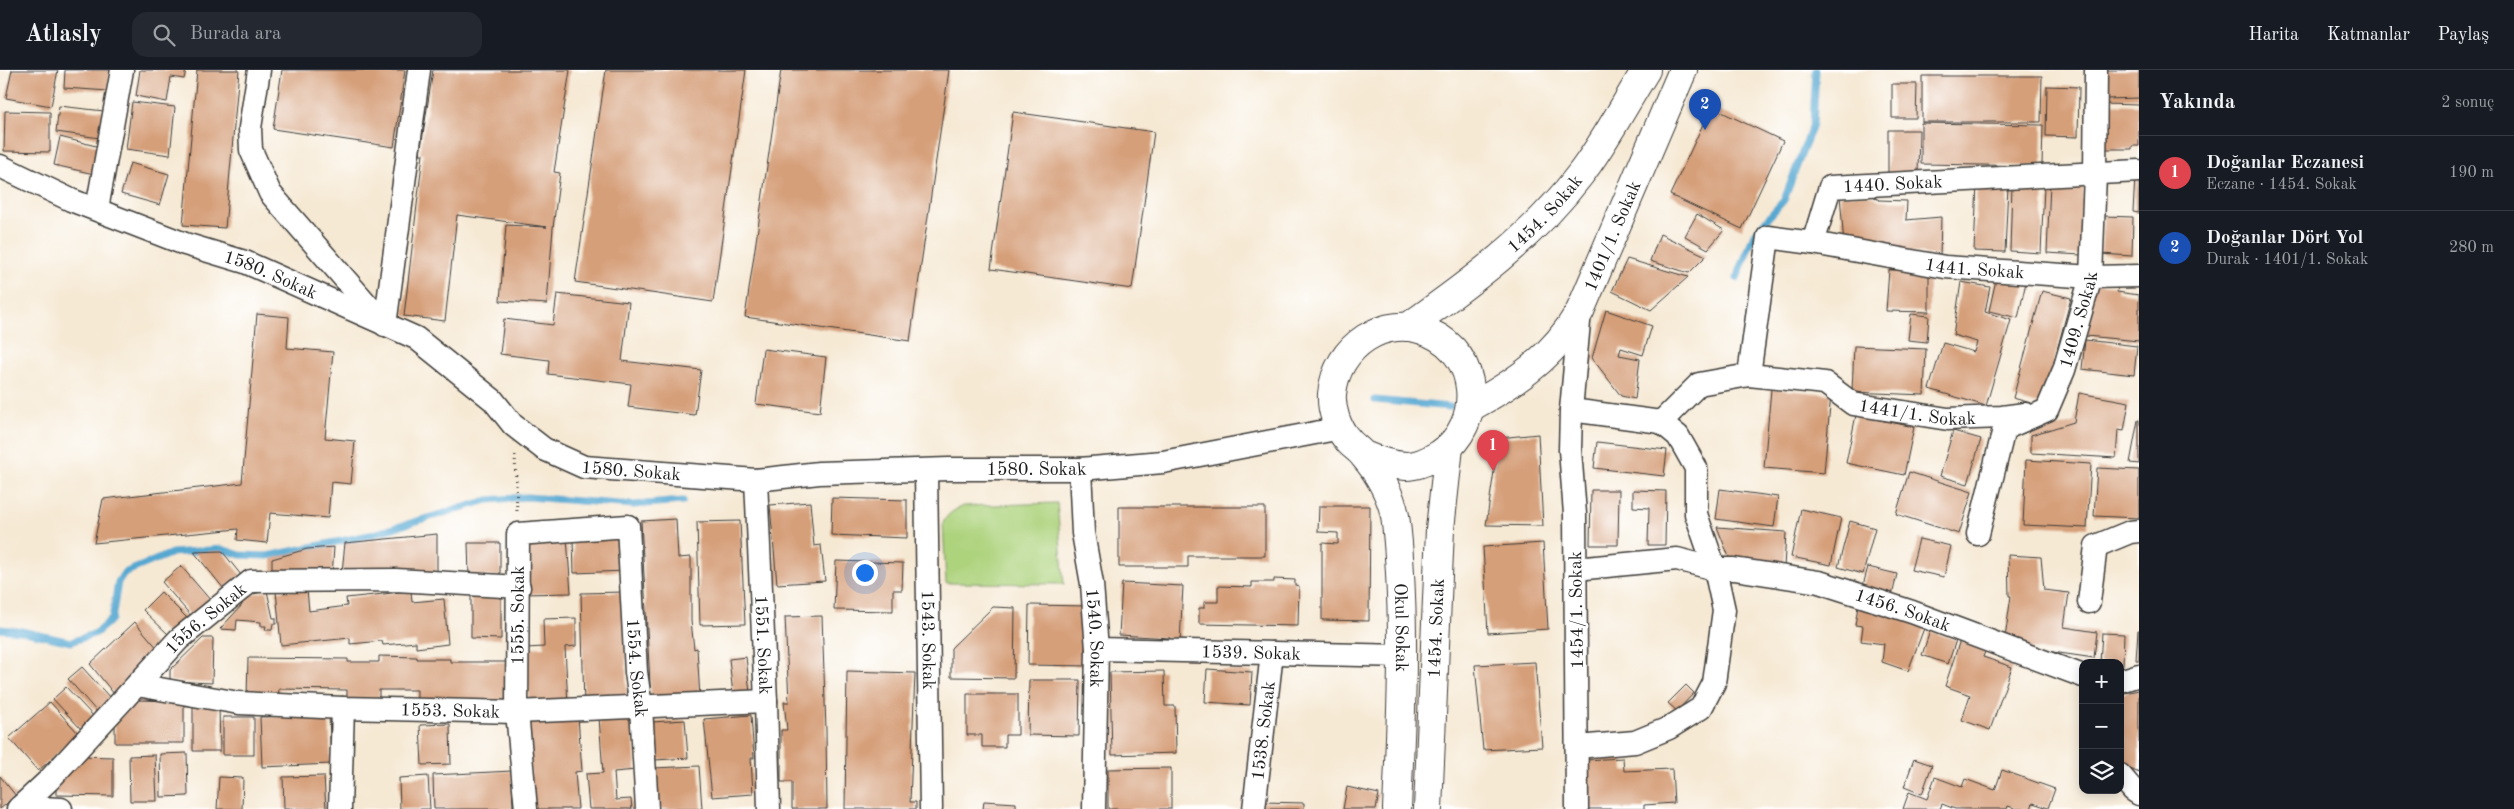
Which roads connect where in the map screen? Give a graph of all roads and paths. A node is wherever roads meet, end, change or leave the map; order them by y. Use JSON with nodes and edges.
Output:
{"nodes":[{"id":1,"x":122,"y":70,"type":"edge"},
{"id":2,"x":260,"y":70,"type":"edge"},
{"id":3,"x":419,"y":70,"type":"edge"},
{"id":4,"x":1646,"y":70,"type":"edge"},
{"id":5,"x":1683,"y":70,"type":"edge"},
{"id":6,"x":2096,"y":70,"type":"edge"},
{"id":7,"x":0,"y":166,"type":"edge"},
{"id":8,"x":2139,"y":171,"type":"edge"},
{"id":9,"x":2095,"y":174,"type":"junction"},
{"id":10,"x":97,"y":209,"type":"junction"},
{"id":11,"x":1813,"y":244,"type":"junction"},
{"id":12,"x":2139,"y":276,"type":"edge"},
{"id":13,"x":2092,"y":277,"type":"junction"},
{"id":14,"x":1580,"y":311,"type":"junction"},
{"id":15,"x":385,"y":325,"type":"junction"},
{"id":16,"x":1408,"y":327,"type":"junction"},
{"id":17,"x":1749,"y":375,"type":"junction"},
{"id":18,"x":1471,"y":408,"type":"junction"},
{"id":19,"x":1571,"y":410,"type":"junction"},
{"id":20,"x":2047,"y":410,"type":"junction"},
{"id":21,"x":1661,"y":422,"type":"junction"},
{"id":22,"x":1340,"y":428,"type":"junction"},
{"id":23,"x":1450,"y":447,"type":"junction"},
{"id":24,"x":1364,"y":455,"type":"junction"},
{"id":25,"x":1080,"y":469,"type":"junction"},
{"id":26,"x":926,"y":471,"type":"junction"},
{"id":27,"x":756,"y":480,"type":"junction"},
{"id":28,"x":516,"y":485,"type":"dead end"},
{"id":29,"x":517,"y":518,"type":"dead end"},
{"id":30,"x":628,"y":526,"type":"joint"},
{"id":31,"x":2139,"y":531,"type":"edge"},
{"id":32,"x":1978,"y":534,"type":"dead end"},
{"id":33,"x":1576,"y":569,"type":"junction"},
{"id":34,"x":1715,"y":569,"type":"junction"},
{"id":35,"x":519,"y":586,"type":"junction"},
{"id":36,"x":2088,"y":602,"type":"dead end"},
{"id":37,"x":1097,"y":649,"type":"junction"},
{"id":38,"x":1272,"y":653,"type":"junction"},
{"id":39,"x":1404,"y":656,"type":"junction"},
{"id":40,"x":2079,"y":675,"type":"edge"},
{"id":41,"x":2139,"y":675,"type":"edge"},
{"id":42,"x":2124,"y":680,"type":"edge"},
{"id":43,"x":137,"y":685,"type":"junction"},
{"id":44,"x":766,"y":701,"type":"junction"},
{"id":45,"x":642,"y":707,"type":"junction"},
{"id":46,"x":344,"y":708,"type":"junction"},
{"id":47,"x":517,"y":712,"type":"junction"},
{"id":48,"x":1577,"y":747,"type":"junction"},
{"id":49,"x":2124,"y":779,"type":"edge"},
{"id":50,"x":2139,"y":794,"type":"edge"},
{"id":51,"x":19,"y":808,"type":"edge"},
{"id":52,"x":62,"y":809,"type":"edge"},
{"id":53,"x":340,"y":809,"type":"edge"},
{"id":54,"x":526,"y":809,"type":"edge"},
{"id":55,"x":647,"y":809,"type":"edge"},
{"id":56,"x":769,"y":809,"type":"edge"},
{"id":57,"x":931,"y":809,"type":"edge"},
{"id":58,"x":1094,"y":809,"type":"edge"},
{"id":59,"x":1254,"y":809,"type":"edge"},
{"id":60,"x":1397,"y":809,"type":"edge"},
{"id":61,"x":1428,"y":809,"type":"edge"},
{"id":62,"x":1577,"y":809,"type":"edge"}],
"edges":[{"from":1,"to":10,"type":"street"},
{"from":2,"to":15,"type":"street"},
{"from":3,"to":15,"type":"street"},
{"from":4,"to":16,"type":"main road","name":"1454. Sokak"},
{"from":5,"to":14,"type":"main road","name":"1401/1. Sokak"},
{"from":6,"to":9,"type":"street","name":"1409. Sokak"},
{"from":7,"to":10,"type":"street","name":"1580. Sokak"},
{"from":8,"to":9,"type":"street","name":"1440. Sokak"},
{"from":9,"to":11,"type":"street","name":"1440. Sokak"},
{"from":9,"to":13,"type":"street","name":"1409. Sokak"},
{"from":10,"to":15,"type":"street","name":"1580. Sokak"},
{"from":11,"to":13,"type":"street","name":"1441. Sokak"},
{"from":11,"to":17,"type":"street"},
{"from":12,"to":13,"type":"street","name":"1441. Sokak"},
{"from":13,"to":20,"type":"street","name":"1409. Sokak"},
{"from":14,"to":18,"type":"main road"},
{"from":14,"to":19,"type":"street","name":"1401/1. Sokak"},
{"from":15,"to":27,"type":"street","name":"1580. Sokak"},
{"from":16,"to":18,"type":"main road"},
{"from":16,"to":22,"type":"main road"},
{"from":17,"to":20,"type":"street","name":"1441/1. Sokak"},
{"from":17,"to":21,"type":"street","name":"1441/1. Sokak"},
{"from":18,"to":23,"type":"main road"},
{"from":19,"to":21,"type":"street"},
{"from":19,"to":33,"type":"street","name":"1454/1. Sokak"},
{"from":20,"to":32,"type":"street"},
{"from":21,"to":34,"type":"street"},
{"from":22,"to":24,"type":"main road"},
{"from":22,"to":25,"type":"street","name":"1580. Sokak"},
{"from":23,"to":24,"type":"main road"},
{"from":23,"to":61,"type":"main road","name":"1454. Sokak"},
{"from":24,"to":39,"type":"main road","name":"Okul Sokak"},
{"from":25,"to":26,"type":"street","name":"1580. Sokak"},
{"from":25,"to":37,"type":"street","name":"1540. Sokak"},
{"from":26,"to":27,"type":"street","name":"1580. Sokak"},
{"from":26,"to":57,"type":"street","name":"1543. Sokak"},
{"from":27,"to":44,"type":"street","name":"1551. Sokak"},
{"from":28,"to":29,"type":"path"},
{"from":30,"to":35,"type":"street","name":"1555. Sokak"},
{"from":30,"to":45,"type":"street","name":"1554. Sokak"},
{"from":31,"to":36,"type":"street"},
{"from":33,"to":34,"type":"street","name":"1456. Sokak"},
{"from":33,"to":48,"type":"street","name":"1454/1. Sokak"},
{"from":34,"to":40,"type":"street","name":"1456. Sokak"},
{"from":34,"to":48,"type":"street"},
{"from":35,"to":43,"type":"street","name":"1556. Sokak"},
{"from":35,"to":47,"type":"street","name":"1555. Sokak"},
{"from":37,"to":38,"type":"street","name":"1539. Sokak"},
{"from":37,"to":58,"type":"street","name":"1540. Sokak"},
{"from":38,"to":39,"type":"street","name":"1539. Sokak"},
{"from":38,"to":59,"type":"street","name":"1538. Sokak"},
{"from":39,"to":60,"type":"main road","name":"Okul Sokak"},
{"from":41,"to":42,"type":"street"},
{"from":43,"to":46,"type":"street","name":"1553. Sokak"},
{"from":43,"to":51,"type":"street","name":"1556. Sokak"},
{"from":44,"to":45,"type":"street","name":"1553. Sokak"},
{"from":44,"to":56,"type":"street","name":"1551. Sokak"},
{"from":45,"to":47,"type":"street","name":"1553. Sokak"},
{"from":45,"to":55,"type":"street","name":"1554. Sokak"},
{"from":46,"to":47,"type":"street","name":"1553. Sokak"},
{"from":46,"to":53,"type":"street"},
{"from":47,"to":54,"type":"street","name":"1555. Sokak"},
{"from":48,"to":62,"type":"street","name":"1454/1. Sokak"},
{"from":49,"to":50,"type":"street"},
{"from":51,"to":52,"type":"street"}]}
